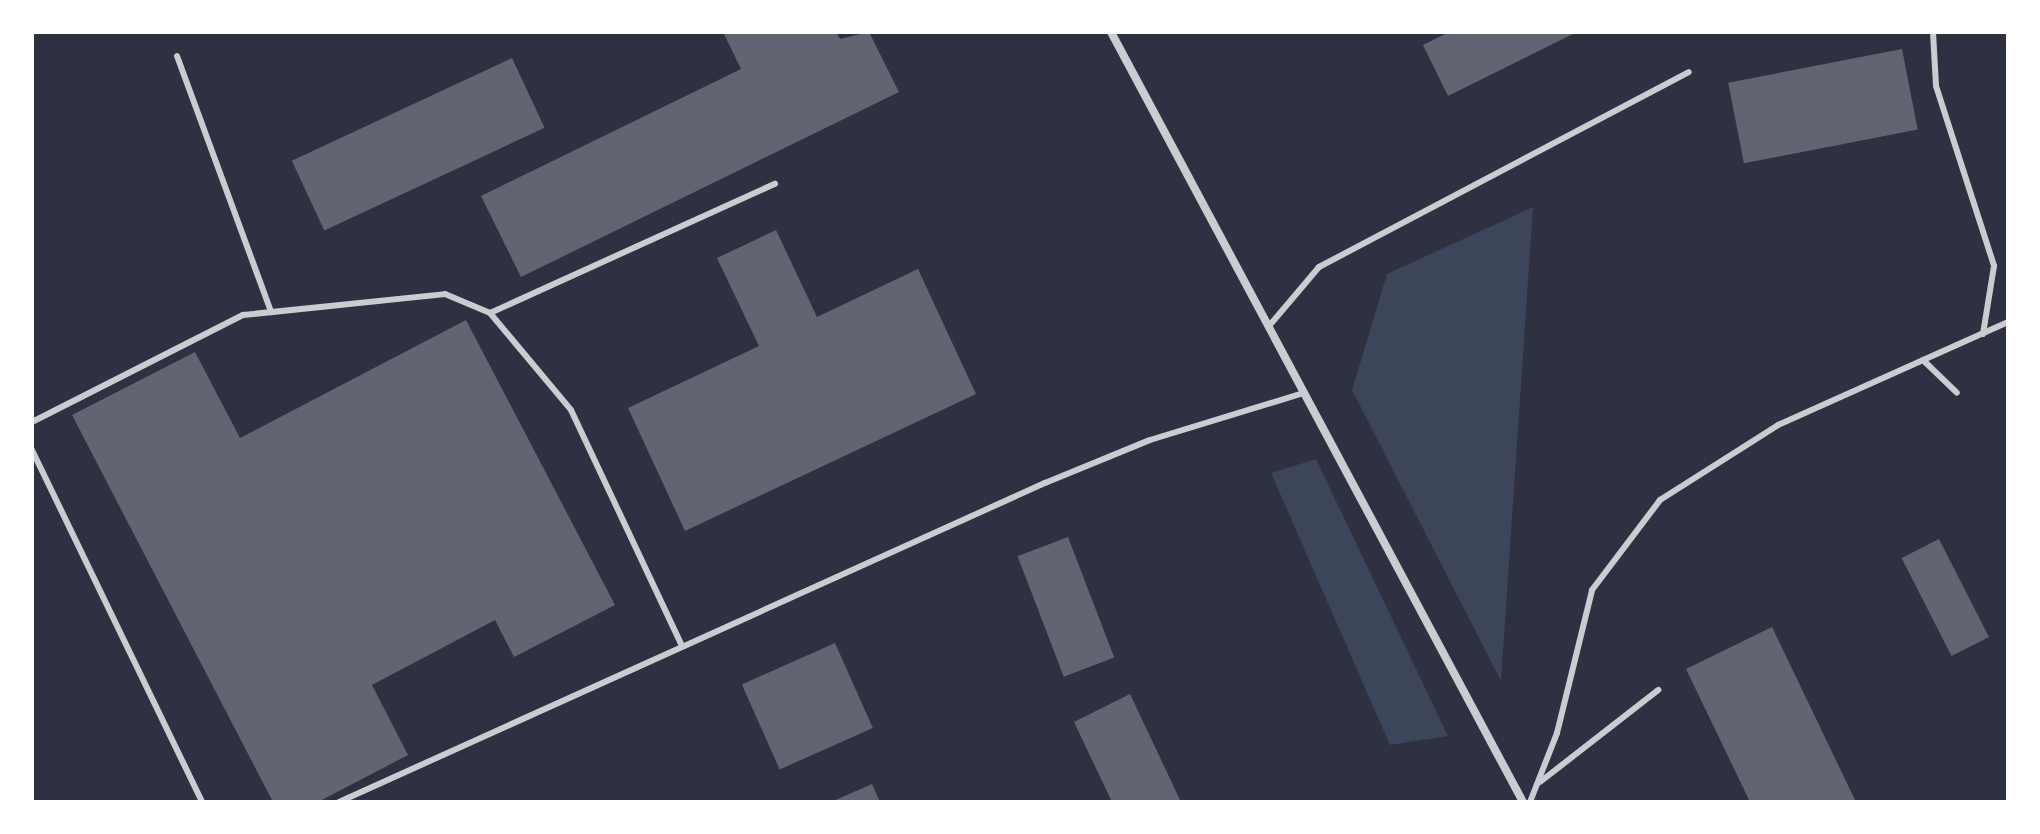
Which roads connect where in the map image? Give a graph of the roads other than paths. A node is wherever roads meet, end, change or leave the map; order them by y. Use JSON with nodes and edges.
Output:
{"nodes":[{"id":1,"x":1111,"y":32,"type":"edge"},
{"id":2,"x":1933,"y":32,"type":"edge"},
{"id":3,"x":177,"y":56,"type":"dead end"},
{"id":4,"x":1689,"y":72,"type":"dead end"},
{"id":5,"x":775,"y":184,"type":"dead end"},
{"id":6,"x":271,"y":312,"type":"junction"},
{"id":7,"x":490,"y":313,"type":"junction"},
{"id":8,"x":2008,"y":322,"type":"edge"},
{"id":9,"x":1269,"y":326,"type":"junction"},
{"id":10,"x":1983,"y":334,"type":"junction"},
{"id":11,"x":1923,"y":360,"type":"junction"},
{"id":12,"x":1304,"y":393,"type":"junction"},
{"id":13,"x":1957,"y":393,"type":"dead end"},
{"id":14,"x":32,"y":422,"type":"edge"},
{"id":15,"x":32,"y":450,"type":"edge"},
{"id":16,"x":681,"y":644,"type":"junction"},
{"id":17,"x":1658,"y":690,"type":"dead end"},
{"id":18,"x":1537,"y":784,"type":"junction"},
{"id":19,"x":202,"y":802,"type":"edge"},
{"id":20,"x":339,"y":802,"type":"edge"},
{"id":21,"x":1523,"y":802,"type":"edge"},
{"id":22,"x":1530,"y":802,"type":"edge"}],
"edges":[{"from":1,"to":9,"type":"street"},
{"from":2,"to":10,"type":"lane"},
{"from":3,"to":6,"type":"lane"},
{"from":4,"to":9,"type":"lane"},
{"from":5,"to":7,"type":"lane"},
{"from":6,"to":7,"type":"lane"},
{"from":6,"to":14,"type":"lane"},
{"from":7,"to":16,"type":"lane"},
{"from":8,"to":10,"type":"lane"},
{"from":9,"to":12,"type":"street"},
{"from":10,"to":11,"type":"lane"},
{"from":11,"to":13,"type":"lane"},
{"from":11,"to":18,"type":"lane"},
{"from":12,"to":16,"type":"lane"},
{"from":12,"to":21,"type":"street"},
{"from":15,"to":19,"type":"lane"},
{"from":16,"to":20,"type":"lane"},
{"from":17,"to":18,"type":"lane"},
{"from":18,"to":22,"type":"lane"}]}
